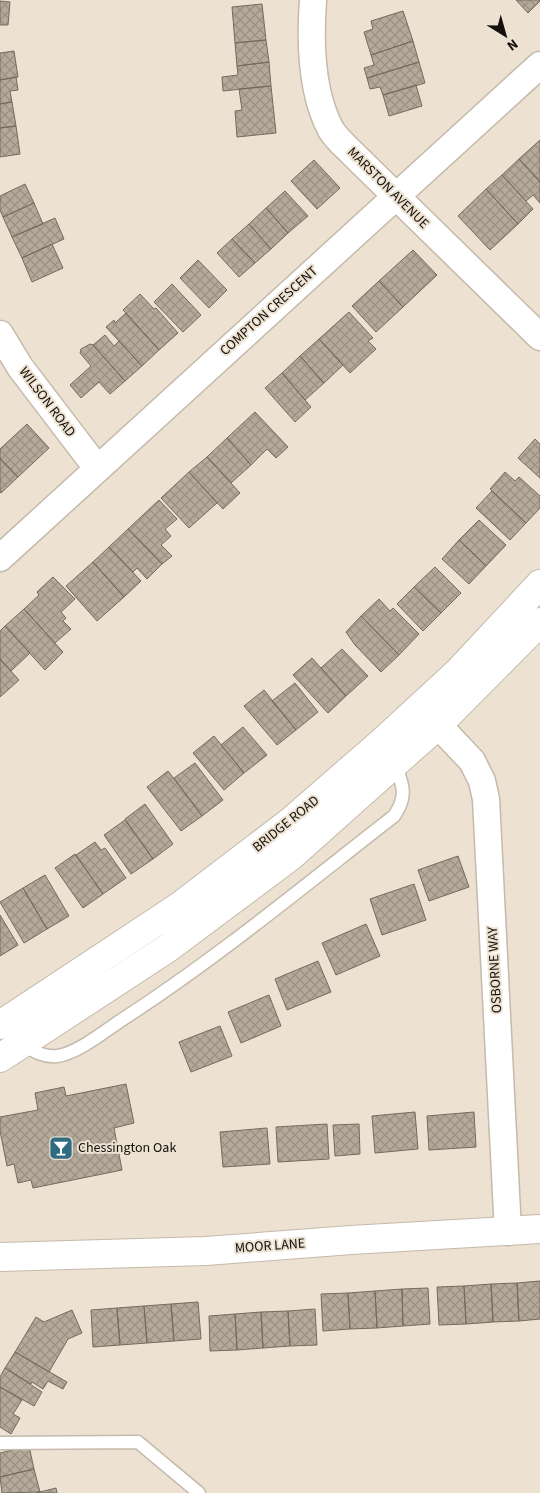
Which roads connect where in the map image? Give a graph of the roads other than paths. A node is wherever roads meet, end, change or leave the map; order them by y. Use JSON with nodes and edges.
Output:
{"nodes":[{"id":1,"x":313,"y":0,"type":"edge"},
{"id":2,"x":540,"y":65,"type":"edge"},
{"id":3,"x":396,"y":196,"type":"junction"},
{"id":4,"x":0,"y":334,"type":"edge"},
{"id":5,"x":540,"y":337,"type":"edge"},
{"id":6,"x":97,"y":468,"type":"junction"},
{"id":7,"x":0,"y":558,"type":"edge"},
{"id":8,"x":540,"y":584,"type":"edge"},
{"id":9,"x":540,"y":622,"type":"edge"},
{"id":10,"x":438,"y":725,"type":"junction"},
{"id":11,"x":395,"y":763,"type":"junction"},
{"id":12,"x":0,"y":1025,"type":"edge"},
{"id":13,"x":11,"y":1051,"type":"edge"},
{"id":14,"x":540,"y":1229,"type":"edge"},
{"id":15,"x":508,"y":1232,"type":"junction"},
{"id":16,"x":0,"y":1257,"type":"edge"},
{"id":17,"x":0,"y":1443,"type":"edge"},
{"id":18,"x":199,"y":1493,"type":"edge"}],
"edges":[{"from":1,"to":3,"type":"street","name":"MARSTON AVENUE"},
{"from":2,"to":3,"type":"street","name":"COMPTON CRESCENT"},
{"from":3,"to":5,"type":"street","name":"MARSTON AVENUE"},
{"from":3,"to":6,"type":"street","name":"COMPTON CRESCENT"},
{"from":4,"to":6,"type":"street","name":"WILSON ROAD"},
{"from":6,"to":7,"type":"street","name":"COMPTON CRESCENT"},
{"from":8,"to":12,"type":"street","name":"BRIDGE ROAD"},
{"from":9,"to":10,"type":"street","name":"BRIDGE ROAD"},
{"from":10,"to":11,"type":"street","name":"BRIDGE ROAD"},
{"from":10,"to":15,"type":"street","name":"OSBORNE WAY"},
{"from":11,"to":13,"type":"street","name":"BRIDGE ROAD"},
{"from":11,"to":13,"type":"lane"},
{"from":14,"to":15,"type":"street","name":"MOOR LANE"},
{"from":15,"to":16,"type":"street","name":"MOOR LANE"},
{"from":17,"to":18,"type":"lane"}]}
